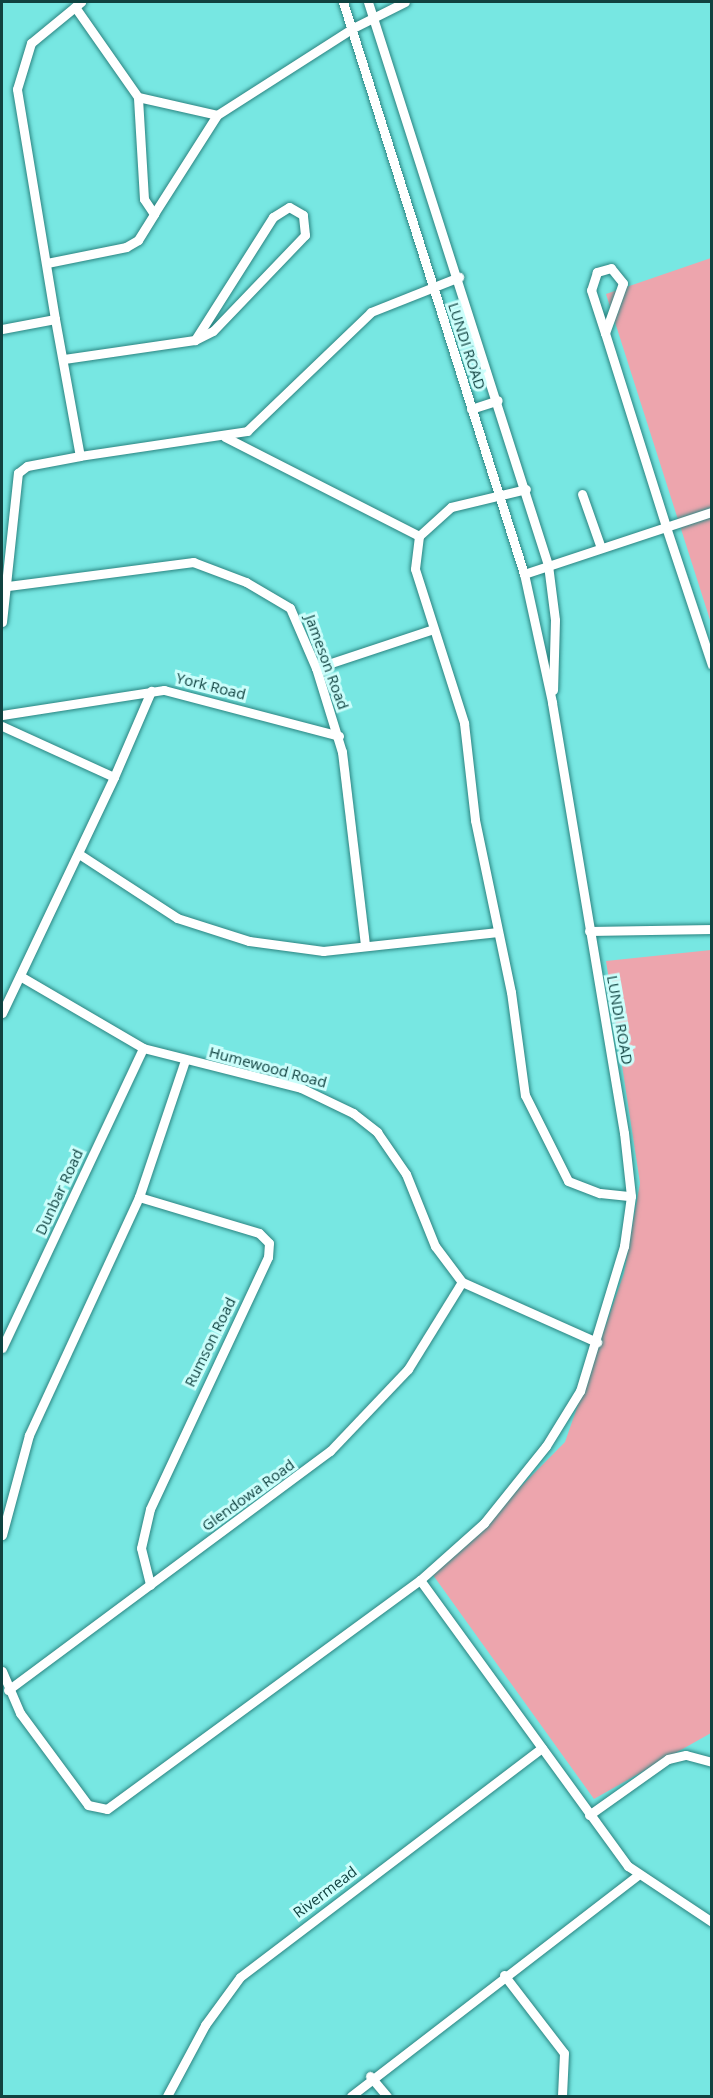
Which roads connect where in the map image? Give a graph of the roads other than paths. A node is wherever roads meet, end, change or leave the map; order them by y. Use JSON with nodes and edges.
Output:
{"nodes":[{"id":1,"x":344,"y":2,"type":"edge"},
{"id":2,"x":368,"y":2,"type":"edge"},
{"id":3,"x":405,"y":2,"type":"edge"},
{"id":4,"x":78,"y":4,"type":"edge"},
{"id":5,"x":375,"y":17,"type":"junction"},
{"id":6,"x":353,"y":28,"type":"junction"},
{"id":7,"x":138,"y":97,"type":"junction"},
{"id":8,"x":218,"y":115,"type":"junction"},
{"id":9,"x":154,"y":214,"type":"junction"},
{"id":10,"x":47,"y":263,"type":"junction"},
{"id":11,"x":459,"y":277,"type":"junction"},
{"id":12,"x":432,"y":286,"type":"junction"},
{"id":13,"x":55,"y":319,"type":"junction"},
{"id":14,"x":2,"y":329,"type":"edge"},
{"id":15,"x":605,"y":333,"type":"junction"},
{"id":16,"x":195,"y":340,"type":"junction"},
{"id":17,"x":64,"y":359,"type":"junction"},
{"id":18,"x":498,"y":400,"type":"junction"},
{"id":19,"x":471,"y":409,"type":"junction"},
{"id":20,"x":225,"y":437,"type":"junction"},
{"id":21,"x":80,"y":456,"type":"junction"},
{"id":22,"x":526,"y":489,"type":"junction"},
{"id":23,"x":582,"y":494,"type":"dead end"},
{"id":24,"x":499,"y":497,"type":"junction"},
{"id":25,"x":711,"y":512,"type":"edge"},
{"id":26,"x":666,"y":527,"type":"junction"},
{"id":27,"x":419,"y":536,"type":"junction"},
{"id":28,"x":601,"y":548,"type":"junction"},
{"id":29,"x":548,"y":566,"type":"junction"},
{"id":30,"x":524,"y":574,"type":"junction"},
{"id":31,"x":8,"y":586,"type":"junction"},
{"id":32,"x":2,"y":622,"type":"edge"},
{"id":33,"x":433,"y":629,"type":"junction"},
{"id":34,"x":711,"y":665,"type":"edge"},
{"id":35,"x":316,"y":668,"type":"junction"},
{"id":36,"x":151,"y":691,"type":"junction"},
{"id":37,"x":552,"y":702,"type":"junction"},
{"id":38,"x":2,"y":716,"type":"edge"},
{"id":39,"x":2,"y":726,"type":"edge"},
{"id":40,"x":339,"y":736,"type":"junction"},
{"id":41,"x":114,"y":777,"type":"junction"},
{"id":42,"x":79,"y":854,"type":"junction"},
{"id":43,"x":711,"y":929,"type":"edge"},
{"id":44,"x":589,"y":931,"type":"junction"},
{"id":45,"x":498,"y":932,"type":"junction"},
{"id":46,"x":365,"y":946,"type":"junction"},
{"id":47,"x":20,"y":976,"type":"junction"},
{"id":48,"x":2,"y":1013,"type":"edge"},
{"id":49,"x":143,"y":1048,"type":"junction"},
{"id":50,"x":185,"y":1060,"type":"junction"},
{"id":51,"x":631,"y":1196,"type":"junction"},
{"id":52,"x":139,"y":1197,"type":"junction"},
{"id":53,"x":462,"y":1282,"type":"junction"},
{"id":54,"x":597,"y":1342,"type":"junction"},
{"id":55,"x":2,"y":1348,"type":"edge"},
{"id":56,"x":2,"y":1536,"type":"edge"},
{"id":57,"x":420,"y":1580,"type":"junction"},
{"id":58,"x":150,"y":1585,"type":"junction"},
{"id":59,"x":2,"y":1671,"type":"edge"},
{"id":60,"x":8,"y":1690,"type":"junction"},
{"id":61,"x":542,"y":1748,"type":"junction"},
{"id":62,"x":711,"y":1762,"type":"edge"},
{"id":63,"x":589,"y":1815,"type":"junction"},
{"id":64,"x":637,"y":1876,"type":"junction"},
{"id":65,"x":711,"y":1922,"type":"edge"},
{"id":66,"x":504,"y":1974,"type":"junction"},
{"id":67,"x":370,"y":2076,"type":"junction"},
{"id":68,"x":168,"y":2097,"type":"edge"},
{"id":69,"x":351,"y":2097,"type":"edge"},
{"id":70,"x":387,"y":2097,"type":"edge"},
{"id":71,"x":562,"y":2097,"type":"edge"}],
"edges":[{"from":1,"to":6,"type":"street","name":"LUNDI ROAD"},
{"from":2,"to":5,"type":"street","name":"LUNDI ROAD"},
{"from":3,"to":5,"type":"street"},
{"from":4,"to":7,"type":"street"},
{"from":4,"to":10,"type":"street"},
{"from":5,"to":6,"type":"street"},
{"from":5,"to":11,"type":"street","name":"LUNDI ROAD"},
{"from":6,"to":8,"type":"street"},
{"from":6,"to":12,"type":"street","name":"LUNDI ROAD"},
{"from":7,"to":8,"type":"street"},
{"from":7,"to":9,"type":"street"},
{"from":8,"to":9,"type":"street"},
{"from":9,"to":10,"type":"street"},
{"from":10,"to":13,"type":"street"},
{"from":11,"to":12,"type":"street"},
{"from":11,"to":18,"type":"street","name":"LUNDI ROAD"},
{"from":12,"to":19,"type":"street","name":"LUNDI ROAD"},
{"from":12,"to":20,"type":"street"},
{"from":13,"to":14,"type":"street"},
{"from":13,"to":17,"type":"street"},
{"from":15,"to":15,"type":"street"},
{"from":15,"to":26,"type":"street"},
{"from":16,"to":16,"type":"street"},
{"from":16,"to":17,"type":"street"},
{"from":17,"to":21,"type":"street"},
{"from":18,"to":19,"type":"street"},
{"from":18,"to":22,"type":"street","name":"LUNDI ROAD"},
{"from":19,"to":24,"type":"street","name":"LUNDI ROAD"},
{"from":20,"to":21,"type":"street"},
{"from":20,"to":27,"type":"street"},
{"from":21,"to":31,"type":"street"},
{"from":22,"to":24,"type":"street"},
{"from":22,"to":29,"type":"street","name":"LUNDI ROAD"},
{"from":23,"to":28,"type":"street"},
{"from":24,"to":27,"type":"street"},
{"from":24,"to":30,"type":"street","name":"LUNDI ROAD"},
{"from":25,"to":26,"type":"street"},
{"from":26,"to":28,"type":"street"},
{"from":26,"to":34,"type":"street"},
{"from":27,"to":33,"type":"street"},
{"from":28,"to":29,"type":"street"},
{"from":29,"to":30,"type":"street"},
{"from":29,"to":37,"type":"street","name":"LUNDI ROAD"},
{"from":30,"to":37,"type":"street","name":"LUNDI ROAD"},
{"from":31,"to":32,"type":"street"},
{"from":31,"to":35,"type":"street","name":"Jameson Road"},
{"from":33,"to":35,"type":"street"},
{"from":33,"to":45,"type":"street"},
{"from":35,"to":40,"type":"street","name":"Jameson Road"},
{"from":36,"to":38,"type":"street","name":"York Road"},
{"from":36,"to":40,"type":"street","name":"York Road"},
{"from":36,"to":41,"type":"street"},
{"from":37,"to":44,"type":"street","name":"LUNDI ROAD"},
{"from":39,"to":41,"type":"street"},
{"from":40,"to":46,"type":"street","name":"Jameson Road"},
{"from":41,"to":42,"type":"street"},
{"from":42,"to":46,"type":"street"},
{"from":42,"to":47,"type":"street"},
{"from":43,"to":44,"type":"street"},
{"from":44,"to":51,"type":"street","name":"LUNDI ROAD"},
{"from":45,"to":46,"type":"street"},
{"from":45,"to":51,"type":"street"},
{"from":47,"to":48,"type":"street"},
{"from":47,"to":49,"type":"street","name":"Humewood Road"},
{"from":49,"to":50,"type":"street","name":"Humewood Road"},
{"from":49,"to":55,"type":"street","name":"Dunbar Road"},
{"from":50,"to":52,"type":"street"},
{"from":50,"to":53,"type":"street","name":"Humewood Road"},
{"from":51,"to":54,"type":"street","name":"LUNDI ROAD"},
{"from":52,"to":56,"type":"street"},
{"from":52,"to":58,"type":"street","name":"Rumson Road"},
{"from":53,"to":54,"type":"street","name":"Humewood Road"},
{"from":53,"to":58,"type":"street","name":"Glendowa Road"},
{"from":54,"to":57,"type":"street","name":"LUNDI ROAD"},
{"from":57,"to":60,"type":"street","name":"LUNDI ROAD"},
{"from":57,"to":61,"type":"street"},
{"from":58,"to":60,"type":"street","name":"Glendowa Road"},
{"from":59,"to":60,"type":"street","name":"LUNDI ROAD"},
{"from":61,"to":63,"type":"street"},
{"from":61,"to":68,"type":"street","name":"Rivermead"},
{"from":62,"to":63,"type":"street"},
{"from":63,"to":64,"type":"street"},
{"from":64,"to":65,"type":"street"},
{"from":64,"to":66,"type":"street"},
{"from":66,"to":67,"type":"street"},
{"from":66,"to":71,"type":"street"},
{"from":67,"to":69,"type":"street"},
{"from":67,"to":70,"type":"street"}]}
